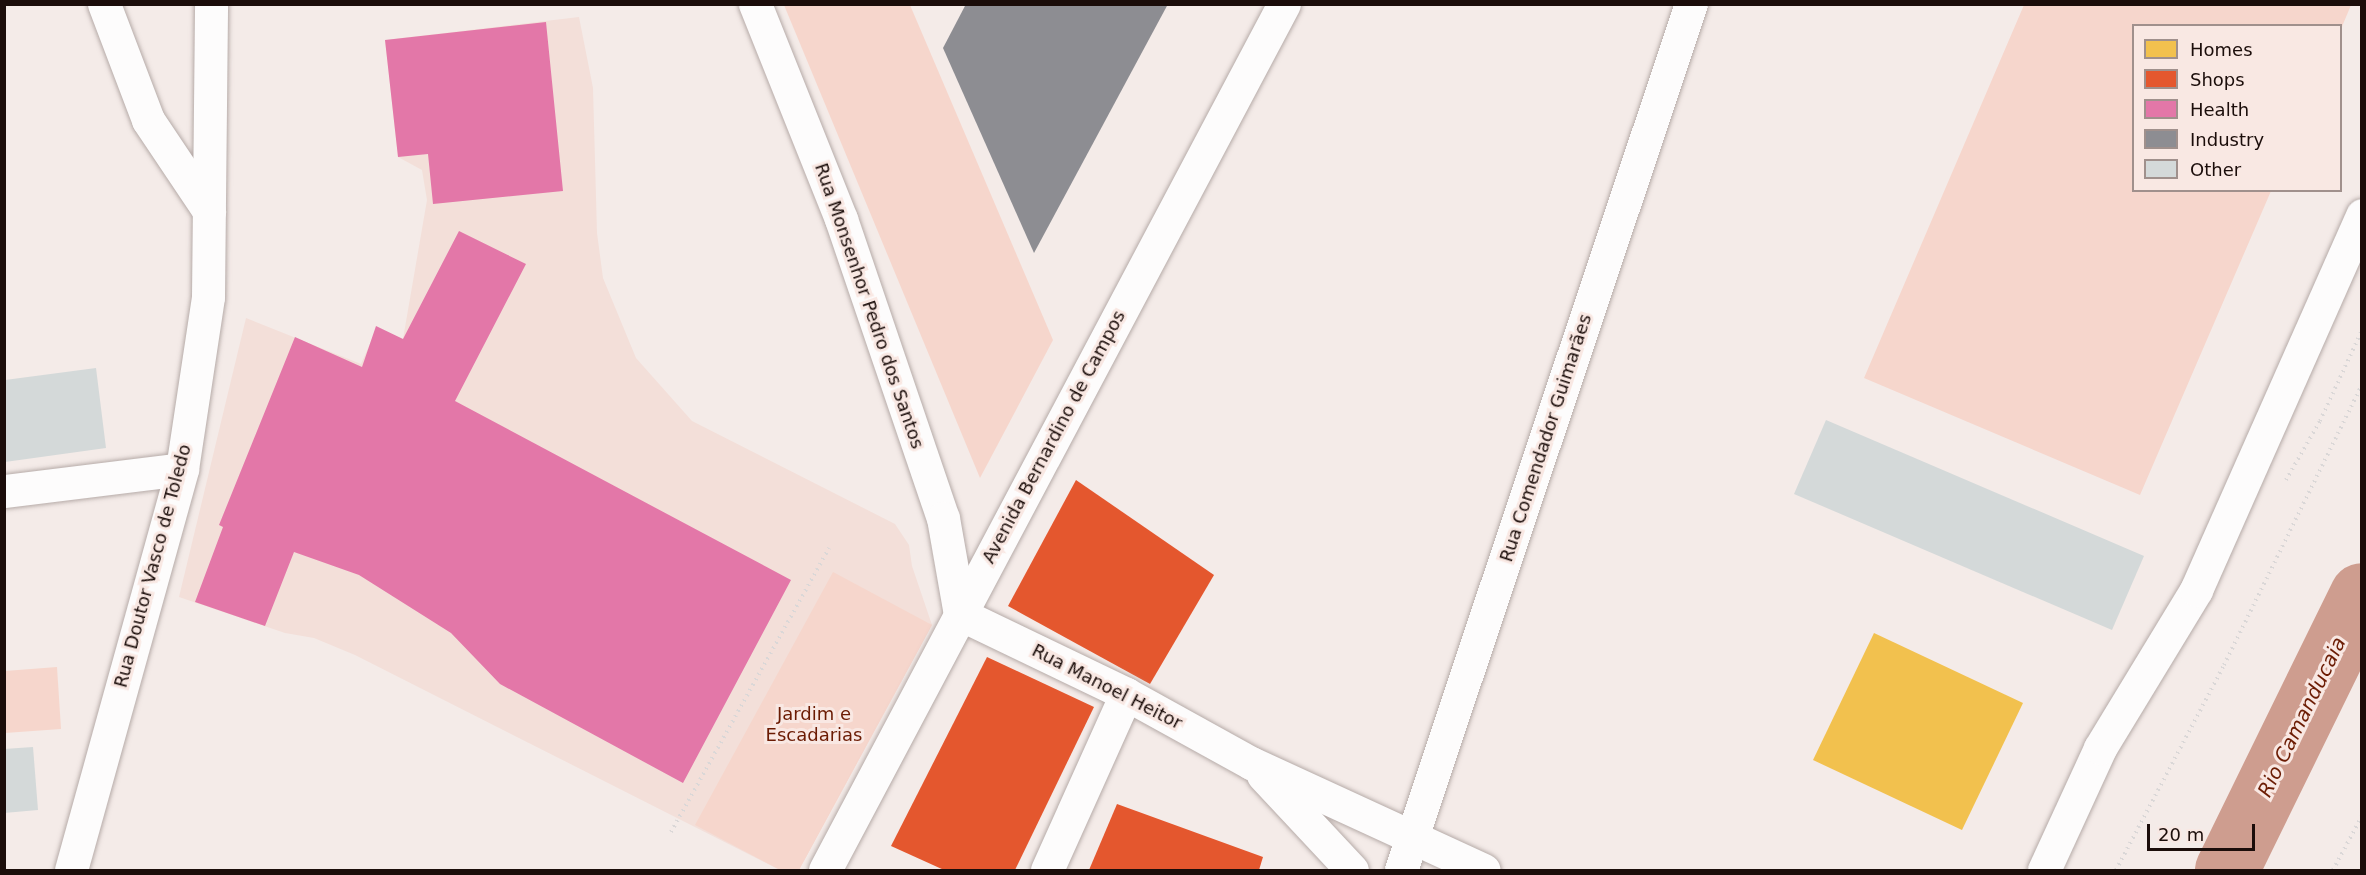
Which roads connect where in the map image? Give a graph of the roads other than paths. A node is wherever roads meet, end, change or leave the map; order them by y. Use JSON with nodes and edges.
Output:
{"nodes":[{"id":1,"x":104,"y":4,"type":"edge"},
{"id":2,"x":212,"y":4,"type":"edge"},
{"id":3,"x":755,"y":4,"type":"edge"},
{"id":4,"x":1284,"y":4,"type":"edge"},
{"id":5,"x":1691,"y":4,"type":"edge"},
{"id":6,"x":209,"y":211,"type":"junction"},
{"id":7,"x":2361,"y":215,"type":"edge"},
{"id":8,"x":182,"y":470,"type":"junction"},
{"id":9,"x":4,"y":491,"type":"edge"},
{"id":10,"x":960,"y":614,"type":"junction"},
{"id":11,"x":1126,"y":694,"type":"junction"},
{"id":12,"x":1251,"y":763,"type":"junction"},
{"id":13,"x":1413,"y":836,"type":"junction"},
{"id":14,"x":71,"y":870,"type":"edge"},
{"id":15,"x":825,"y":870,"type":"edge"},
{"id":16,"x":1047,"y":870,"type":"edge"},
{"id":17,"x":1352,"y":870,"type":"edge"},
{"id":18,"x":1401,"y":870,"type":"edge"},
{"id":19,"x":1484,"y":870,"type":"edge"},
{"id":20,"x":2044,"y":870,"type":"edge"}],
"edges":[{"from":1,"to":6,"type":"street"},
{"from":2,"to":6,"type":"street","name":"Rua Doutor Vasco de Toledo"},
{"from":3,"to":10,"type":"street","name":"Rua Monsenhor Pedro dos Santos"},
{"from":4,"to":10,"type":"street","name":"Avenida Bernardino de Campos"},
{"from":5,"to":13,"type":"street","name":"Rua Comendador Guimarães"},
{"from":6,"to":8,"type":"street","name":"Rua Doutor Vasco de Toledo"},
{"from":7,"to":20,"type":"street"},
{"from":8,"to":9,"type":"street"},
{"from":8,"to":14,"type":"street","name":"Rua Doutor Vasco de Toledo"},
{"from":10,"to":11,"type":"street","name":"Rua Manoel Heitor"},
{"from":10,"to":15,"type":"street","name":"Avenida Bernardino de Campos"},
{"from":11,"to":12,"type":"street","name":"Rua Manoel Heitor"},
{"from":11,"to":16,"type":"street"},
{"from":12,"to":13,"type":"street","name":"Rua Manoel Heitor"},
{"from":12,"to":17,"type":"street","name":"Rua Manoel Heitor"},
{"from":13,"to":18,"type":"street","name":"Rua Comendador Guimarães"},
{"from":13,"to":19,"type":"street","name":"Rua Manoel Heitor"}]}
